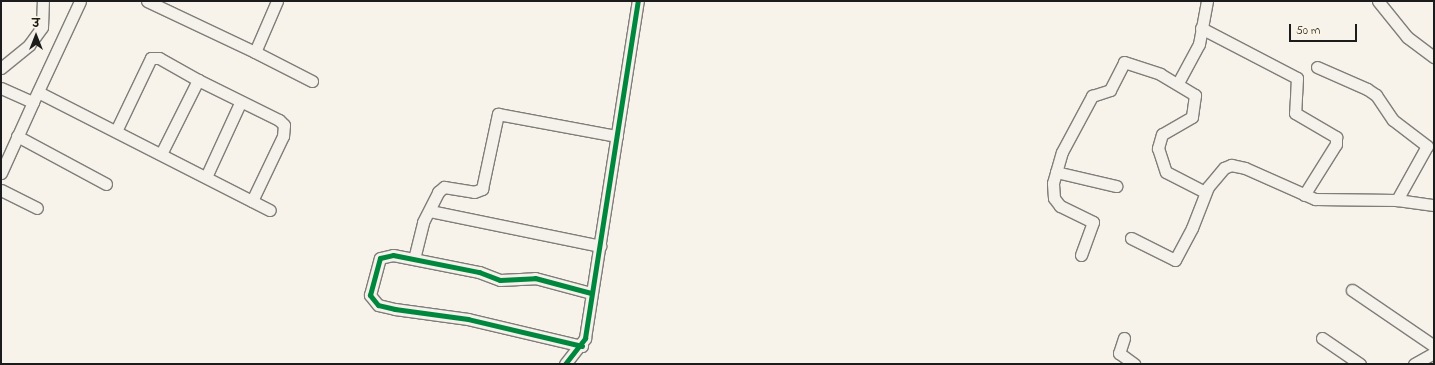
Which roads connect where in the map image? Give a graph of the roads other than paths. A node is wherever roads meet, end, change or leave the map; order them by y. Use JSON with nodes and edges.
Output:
{"nodes":[{"id":1,"x":43,"y":1,"type":"edge"},
{"id":2,"x":80,"y":1,"type":"edge"},
{"id":3,"x":146,"y":1,"type":"edge"},
{"id":4,"x":277,"y":1,"type":"edge"},
{"id":5,"x":638,"y":1,"type":"edge"},
{"id":6,"x":1208,"y":1,"type":"edge"},
{"id":7,"x":1378,"y":1,"type":"edge"},
{"id":8,"x":1201,"y":28,"type":"junction"},
{"id":9,"x":255,"y":52,"type":"junction"},
{"id":10,"x":1434,"y":57,"type":"edge"},
{"id":11,"x":1317,"y":67,"type":"dead end"},
{"id":12,"x":1,"y":68,"type":"edge"},
{"id":13,"x":198,"y":80,"type":"junction"},
{"id":14,"x":312,"y":82,"type":"dead end"},
{"id":15,"x":1178,"y":83,"type":"junction"},
{"id":16,"x":1,"y":88,"type":"edge"},
{"id":17,"x":38,"y":92,"type":"junction"},
{"id":18,"x":33,"y":102,"type":"junction"},
{"id":19,"x":240,"y":103,"type":"junction"},
{"id":20,"x":116,"y":131,"type":"junction"},
{"id":21,"x":17,"y":136,"type":"junction"},
{"id":22,"x":617,"y":136,"type":"junction"},
{"id":23,"x":1430,"y":148,"type":"edge"},
{"id":24,"x":5,"y":149,"type":"edge"},
{"id":25,"x":161,"y":154,"type":"junction"},
{"id":26,"x":1056,"y":172,"type":"junction"},
{"id":27,"x":1,"y":173,"type":"edge"},
{"id":28,"x":206,"y":177,"type":"junction"},
{"id":29,"x":106,"y":184,"type":"dead end"},
{"id":30,"x":1116,"y":186,"type":"dead end"},
{"id":31,"x":1,"y":190,"type":"edge"},
{"id":32,"x":1205,"y":192,"type":"junction"},
{"id":33,"x":1304,"y":195,"type":"junction"},
{"id":34,"x":1397,"y":200,"type":"junction"},
{"id":35,"x":252,"y":201,"type":"junction"},
{"id":36,"x":1434,"y":205,"type":"edge"},
{"id":37,"x":37,"y":208,"type":"dead end"},
{"id":38,"x":270,"y":210,"type":"dead end"},
{"id":39,"x":430,"y":211,"type":"junction"},
{"id":40,"x":1131,"y":238,"type":"dead end"},
{"id":41,"x":600,"y":246,"type":"junction"},
{"id":42,"x":1081,"y":255,"type":"dead end"},
{"id":43,"x":414,"y":259,"type":"junction"},
{"id":44,"x":1352,"y":290,"type":"dead end"},
{"id":45,"x":591,"y":293,"type":"junction"},
{"id":46,"x":1124,"y":338,"type":"dead end"},
{"id":47,"x":1322,"y":338,"type":"dead end"},
{"id":48,"x":582,"y":346,"type":"junction"},
{"id":49,"x":1434,"y":346,"type":"edge"},
{"id":50,"x":1434,"y":353,"type":"edge"},
{"id":51,"x":565,"y":364,"type":"edge"},
{"id":52,"x":1134,"y":364,"type":"edge"},
{"id":53,"x":1360,"y":364,"type":"edge"},
{"id":54,"x":1414,"y":364,"type":"edge"}],
"edges":[{"from":1,"to":12,"type":"street"},
{"from":2,"to":17,"type":"street"},
{"from":3,"to":9,"type":"street"},
{"from":4,"to":9,"type":"street"},
{"from":5,"to":22,"type":"street"},
{"from":6,"to":8,"type":"street"},
{"from":7,"to":10,"type":"street"},
{"from":8,"to":15,"type":"street"},
{"from":8,"to":33,"type":"street"},
{"from":9,"to":14,"type":"street"},
{"from":11,"to":23,"type":"street"},
{"from":13,"to":19,"type":"street"},
{"from":13,"to":20,"type":"street"},
{"from":13,"to":25,"type":"street"},
{"from":15,"to":26,"type":"street"},
{"from":15,"to":32,"type":"street"},
{"from":16,"to":18,"type":"street"},
{"from":17,"to":18,"type":"street"},
{"from":17,"to":20,"type":"street"},
{"from":18,"to":21,"type":"street"},
{"from":19,"to":28,"type":"street"},
{"from":19,"to":35,"type":"street"},
{"from":20,"to":25,"type":"street"},
{"from":21,"to":24,"type":"street"},
{"from":21,"to":29,"type":"street"},
{"from":22,"to":39,"type":"street"},
{"from":22,"to":41,"type":"street"},
{"from":23,"to":34,"type":"street"},
{"from":24,"to":27,"type":"street"},
{"from":25,"to":28,"type":"street"},
{"from":26,"to":30,"type":"street"},
{"from":26,"to":42,"type":"street"},
{"from":28,"to":35,"type":"street"},
{"from":31,"to":37,"type":"street"},
{"from":32,"to":33,"type":"street"},
{"from":32,"to":40,"type":"street"},
{"from":33,"to":34,"type":"street"},
{"from":34,"to":36,"type":"street"},
{"from":35,"to":38,"type":"street"},
{"from":39,"to":41,"type":"street"},
{"from":39,"to":43,"type":"street"},
{"from":41,"to":45,"type":"street"},
{"from":43,"to":45,"type":"street"},
{"from":43,"to":48,"type":"street"},
{"from":44,"to":49,"type":"street"},
{"from":45,"to":48,"type":"street"},
{"from":46,"to":52,"type":"street"},
{"from":47,"to":53,"type":"street"},
{"from":48,"to":51,"type":"street"},
{"from":50,"to":54,"type":"street"}]}
